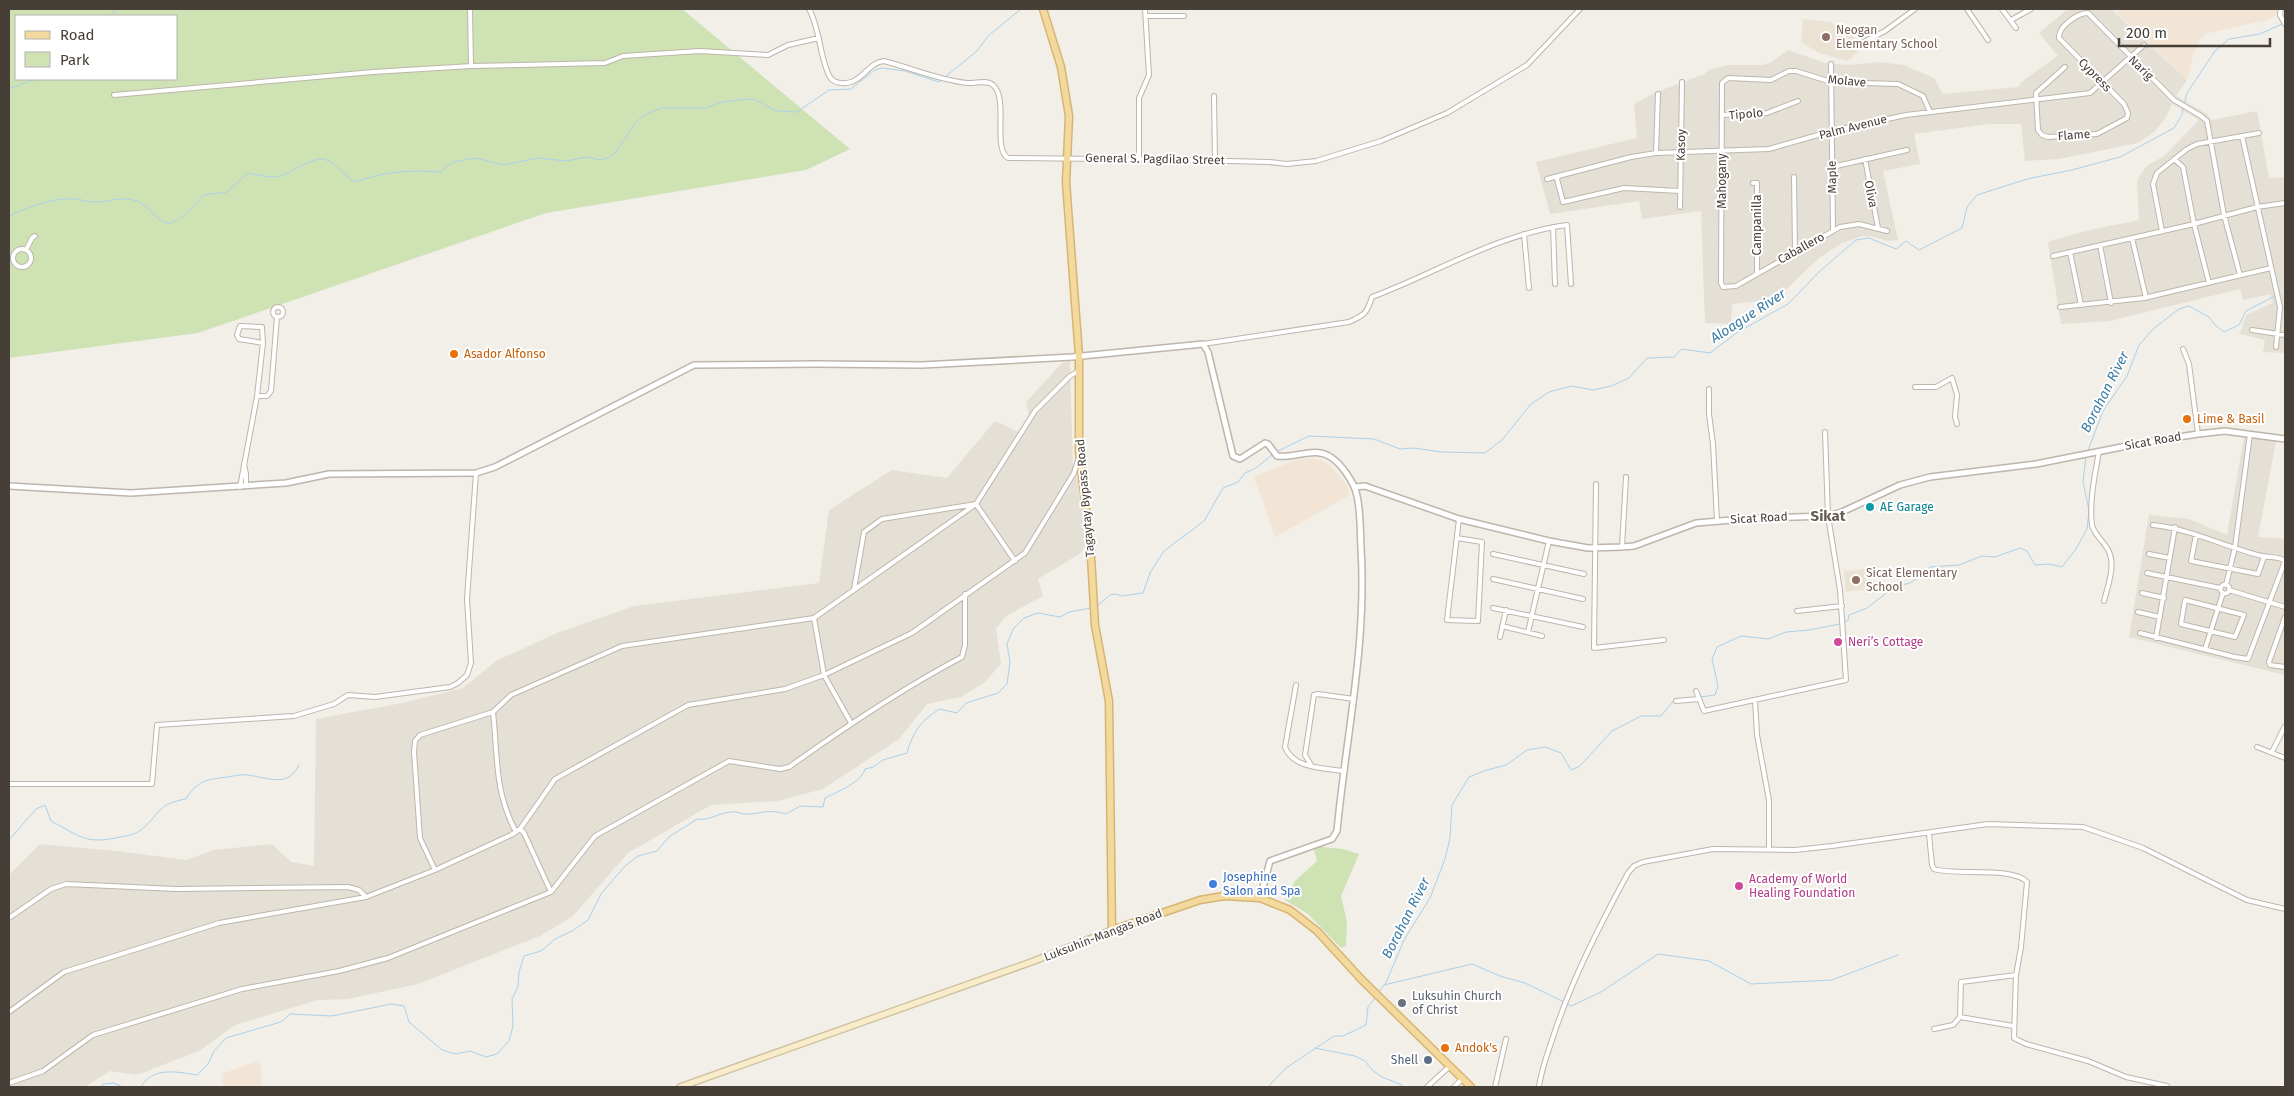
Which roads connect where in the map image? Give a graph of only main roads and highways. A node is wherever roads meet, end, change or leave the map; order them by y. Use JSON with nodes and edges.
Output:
{"nodes":[{"id":1,"x":1044,"y":11,"type":"edge"},
{"id":2,"x":1112,"y":930,"type":"junction"},
{"id":3,"x":680,"y":1087,"type":"edge"},
{"id":4,"x":1471,"y":1087,"type":"edge"}],
"edges":[{"from":1,"to":2,"type":"main road","name":"Tagaytay Bypass Road"},
{"from":2,"to":3,"type":"main road","name":"Luksuhin-Mangas Road"},
{"from":2,"to":4,"type":"main road","name":"Luksuhin-Mangas Road"}]}
